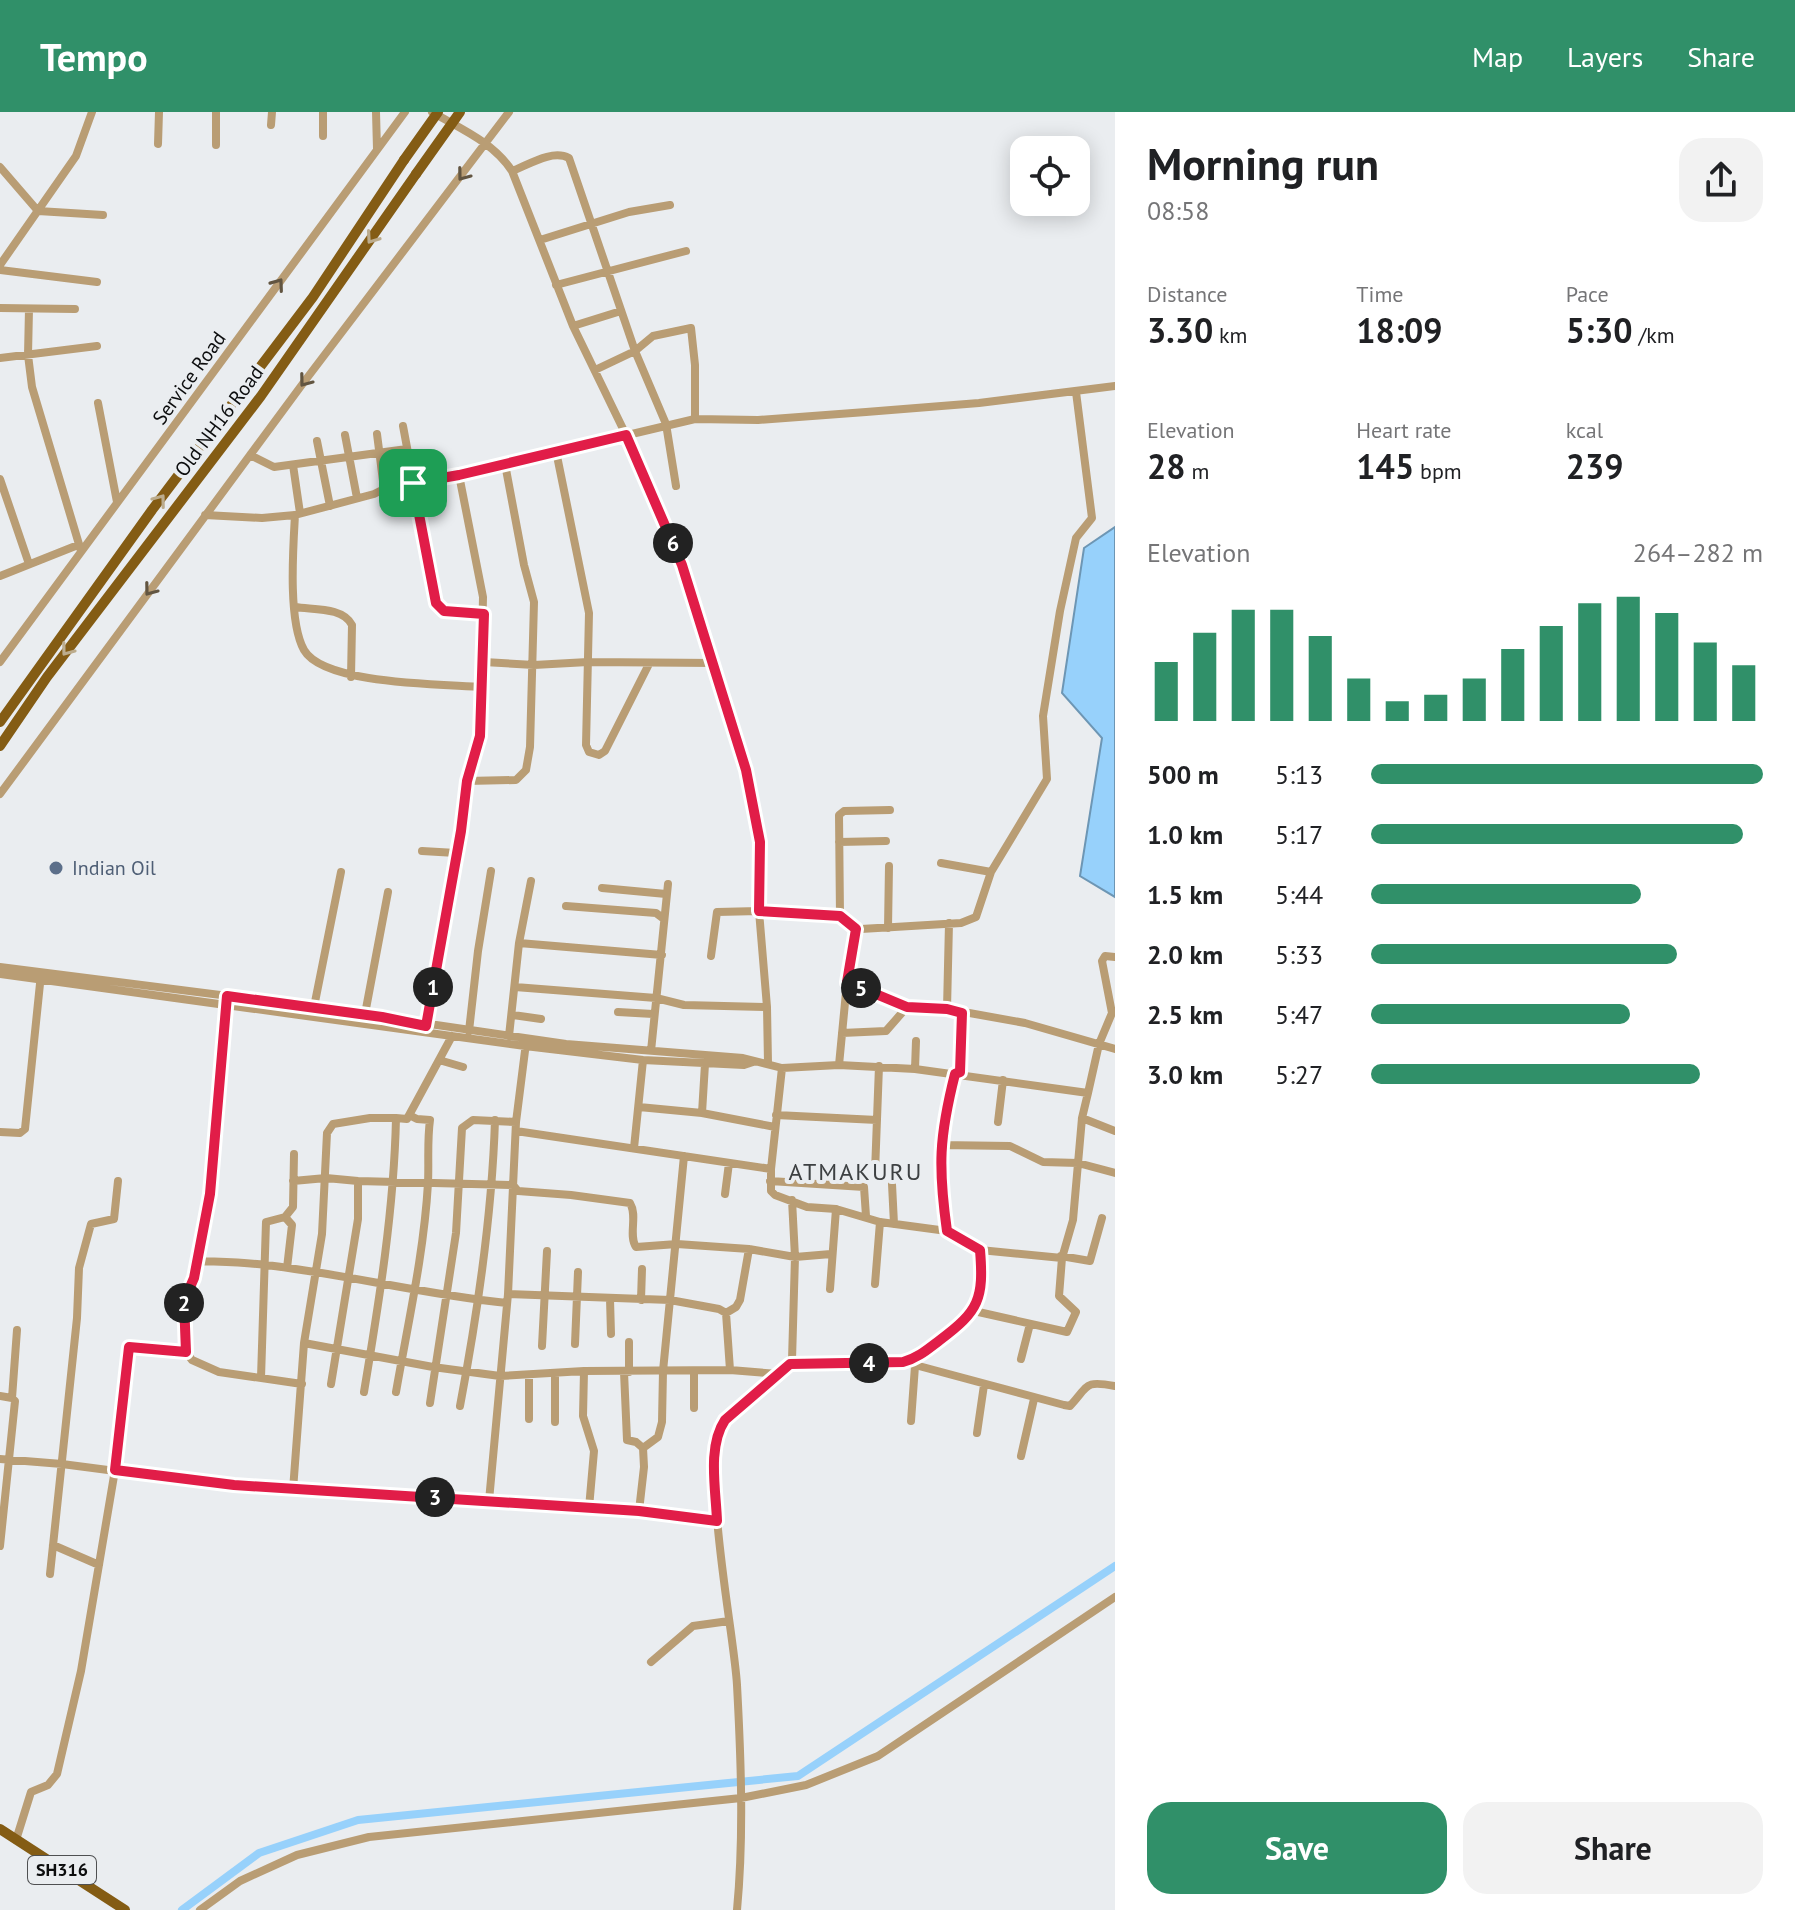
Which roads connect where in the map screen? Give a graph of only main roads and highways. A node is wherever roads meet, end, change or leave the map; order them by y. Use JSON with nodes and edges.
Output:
{"nodes":[{"id":1,"x":438,"y":112,"type":"edge"},
{"id":2,"x":460,"y":112,"type":"edge"},
{"id":3,"x":0,"y":722,"type":"edge"},
{"id":4,"x":0,"y":746,"type":"edge"},
{"id":5,"x":0,"y":1829,"type":"edge"},
{"id":6,"x":117,"y":1908,"type":"edge"}],
"edges":[{"from":3,"to":1,"type":"main road","name":"Old NH16 Road","one_way":true,"bridge":true},
{"from":2,"to":4,"type":"main road","name":"Old NH16 Road","one_way":true,"bridge":true},
{"from":5,"to":6,"type":"main road","number":"SH316"}]}
